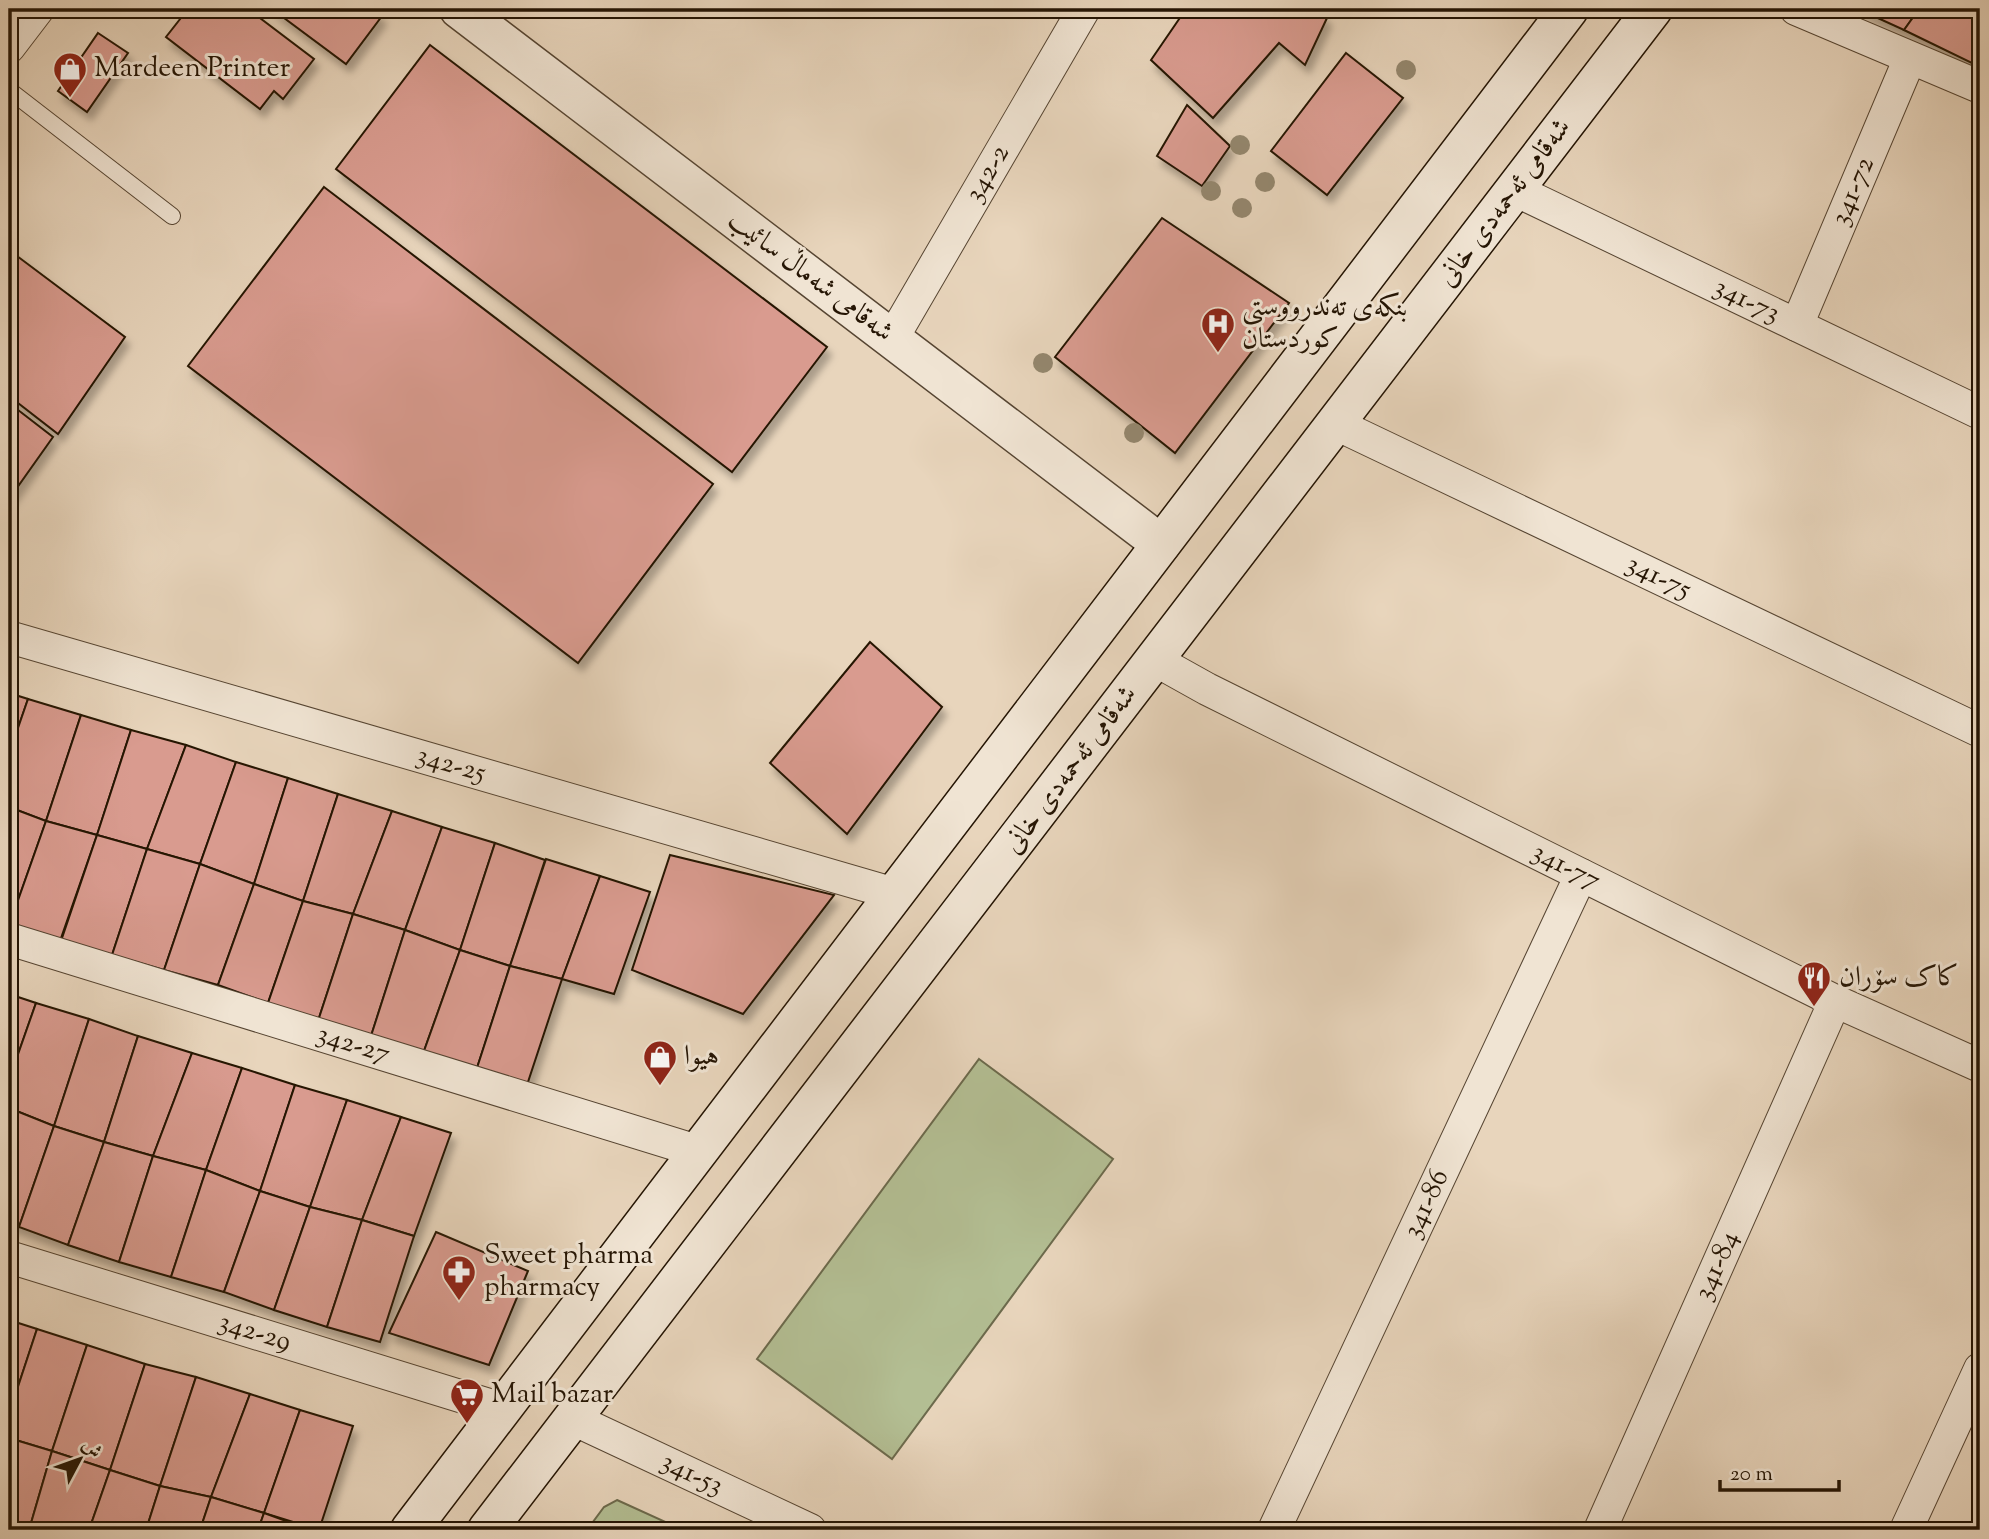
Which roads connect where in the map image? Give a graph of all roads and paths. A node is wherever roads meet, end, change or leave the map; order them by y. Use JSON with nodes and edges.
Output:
{"nodes":[{"id":1,"x":38,"y":9,"type":"edge"},
{"id":2,"x":459,"y":9,"type":"edge"},
{"id":3,"x":1084,"y":9,"type":"edge"},
{"id":4,"x":1569,"y":9,"type":"edge"},
{"id":5,"x":1653,"y":9,"type":"edge"},
{"id":6,"x":1796,"y":9,"type":"edge"},
{"id":7,"x":9,"y":47,"type":"edge"},
{"id":8,"x":1910,"y":58,"type":"junction"},
{"id":9,"x":1980,"y":87,"type":"edge"},
{"id":10,"x":9,"y":90,"type":"edge"},
{"id":11,"x":1515,"y":190,"type":"junction"},
{"id":12,"x":172,"y":216,"type":"dead end"},
{"id":13,"x":1797,"y":326,"type":"junction"},
{"id":14,"x":892,"y":339,"type":"junction"},
{"id":15,"x":1980,"y":413,"type":"edge"},
{"id":16,"x":1336,"y":424,"type":"junction"},
{"id":17,"x":1161,"y":544,"type":"junction"},
{"id":18,"x":9,"y":637,"type":"edge"},
{"id":19,"x":1156,"y":660,"type":"junction"},
{"id":20,"x":1980,"y":732,"type":"edge"},
{"id":21,"x":1581,"y":875,"type":"junction"},
{"id":22,"x":895,"y":894,"type":"junction"},
{"id":23,"x":9,"y":939,"type":"edge"},
{"id":24,"x":1835,"y":1001,"type":"junction"},
{"id":25,"x":1980,"y":1066,"type":"edge"},
{"id":26,"x":697,"y":1151,"type":"junction"},
{"id":27,"x":9,"y":1257,"type":"edge"},
{"id":28,"x":1980,"y":1369,"type":"edge"},
{"id":29,"x":1974,"y":1400,"type":"edge"},
{"id":30,"x":502,"y":1409,"type":"junction"},
{"id":31,"x":573,"y":1419,"type":"junction"},
{"id":32,"x":410,"y":1530,"type":"edge"},
{"id":33,"x":487,"y":1530,"type":"edge"},
{"id":34,"x":810,"y":1530,"type":"edge"},
{"id":35,"x":1274,"y":1530,"type":"edge"},
{"id":36,"x":1600,"y":1530,"type":"edge"},
{"id":37,"x":1906,"y":1530,"type":"edge"}],
"edges":[{"from":1,"to":7,"type":"street"},
{"from":2,"to":14,"type":"main road","name":"شەقامی شەماڵ سائیب"},
{"from":3,"to":14,"type":"street","name":"342-2"},
{"from":4,"to":17,"type":"main road"},
{"from":5,"to":11,"type":"main road","name":"شەقامی ئەحمەدی خانی"},
{"from":6,"to":8,"type":"street"},
{"from":8,"to":9,"type":"street"},
{"from":8,"to":13,"type":"street","name":"341-72"},
{"from":10,"to":12,"type":"lane"},
{"from":11,"to":13,"type":"street","name":"341-73"},
{"from":11,"to":16,"type":"main road","name":"شەقامی ئەحمەدی خانی"},
{"from":13,"to":15,"type":"street","name":"341-73"},
{"from":14,"to":17,"type":"main road","name":"شەقامی شەماڵ سائیب"},
{"from":16,"to":19,"type":"main road","name":"شەقامی ئەحمەدی خانی"},
{"from":16,"to":20,"type":"street","name":"341-75"},
{"from":17,"to":22,"type":"main road"},
{"from":18,"to":22,"type":"street","name":"342-25"},
{"from":19,"to":21,"type":"street","name":"341-77"},
{"from":19,"to":31,"type":"main road","name":"شەقامی ئەحمەدی خانی"},
{"from":21,"to":24,"type":"street","name":"341-77"},
{"from":21,"to":35,"type":"street","name":"341-86"},
{"from":22,"to":26,"type":"main road"},
{"from":23,"to":26,"type":"street","name":"342-27"},
{"from":24,"to":25,"type":"street","name":"341-77"},
{"from":24,"to":36,"type":"street","name":"341-84"},
{"from":26,"to":30,"type":"main road"},
{"from":27,"to":30,"type":"street","name":"342-29"},
{"from":28,"to":29,"type":"street"},
{"from":29,"to":37,"type":"street"},
{"from":30,"to":32,"type":"main road"},
{"from":31,"to":33,"type":"main road","name":"شەقامی ئەحمەدی خانی"},
{"from":31,"to":34,"type":"street","name":"341-53"}]}
